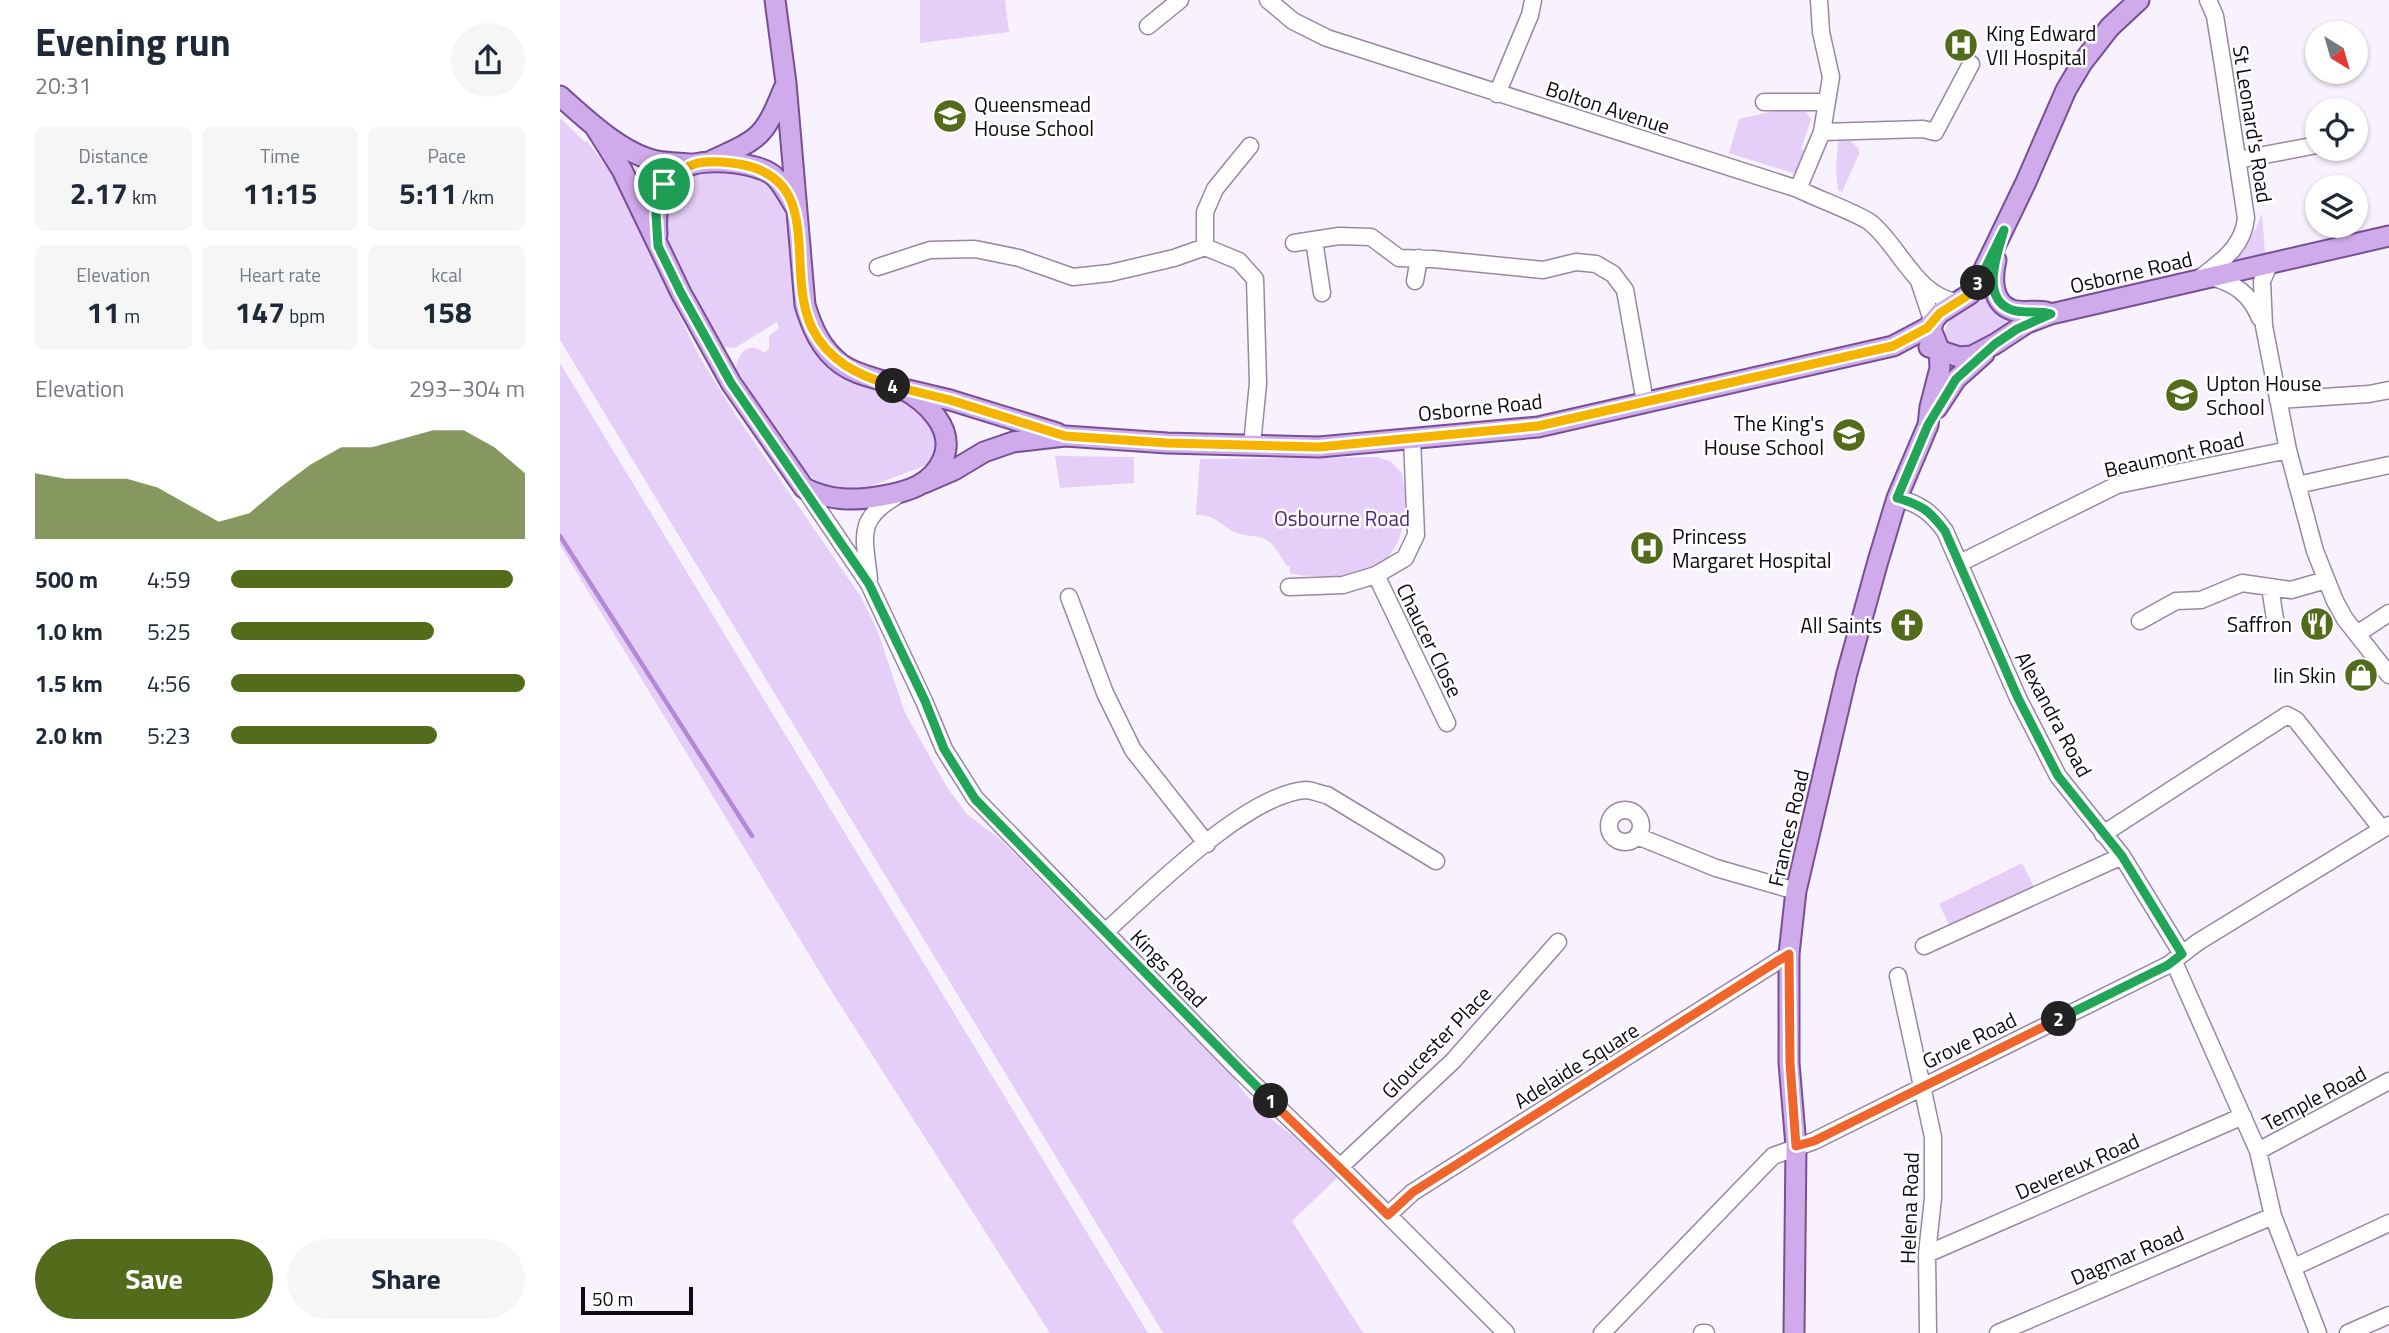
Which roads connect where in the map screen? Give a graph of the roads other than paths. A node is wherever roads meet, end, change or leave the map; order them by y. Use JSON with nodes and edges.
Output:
{"nodes":[{"id":1,"x":775,"y":0,"type":"edge"},
{"id":2,"x":1180,"y":0,"type":"edge"},
{"id":3,"x":1268,"y":0,"type":"edge"},
{"id":4,"x":1533,"y":0,"type":"edge"},
{"id":5,"x":1818,"y":0,"type":"edge"},
{"id":6,"x":2139,"y":0,"type":"edge"},
{"id":7,"x":2208,"y":0,"type":"edge"},
{"id":8,"x":1148,"y":26,"type":"dead end"},
{"id":9,"x":1971,"y":64,"type":"dead end"},
{"id":10,"x":786,"y":83,"type":"junction"},
{"id":11,"x":1497,"y":93,"type":"junction"},
{"id":12,"x":560,"y":96,"type":"edge"},
{"id":13,"x":1764,"y":102,"type":"dead end"},
{"id":14,"x":1827,"y":102,"type":"junction"},
{"id":15,"x":595,"y":127,"type":"junction"},
{"id":16,"x":1822,"y":132,"type":"junction"},
{"id":17,"x":1250,"y":146,"type":"dead end"},
{"id":18,"x":2305,"y":147,"type":"edge"},
{"id":19,"x":712,"y":160,"type":"junction"},
{"id":20,"x":2238,"y":160,"type":"junction"},
{"id":21,"x":691,"y":163,"type":"junction"},
{"id":22,"x":1798,"y":190,"type":"junction"},
{"id":23,"x":795,"y":207,"type":"junction"},
{"id":24,"x":2004,"y":230,"type":"junction"},
{"id":25,"x":2389,"y":236,"type":"edge"},
{"id":26,"x":1314,"y":240,"type":"junction"},
{"id":27,"x":1294,"y":243,"type":"dead end"},
{"id":28,"x":658,"y":246,"type":"junction"},
{"id":29,"x":1205,"y":247,"type":"junction"},
{"id":30,"x":1419,"y":258,"type":"junction"},
{"id":31,"x":2270,"y":263,"type":"junction"},
{"id":32,"x":878,"y":267,"type":"dead end"},
{"id":33,"x":2204,"y":278,"type":"junction"},
{"id":34,"x":1918,"y":279,"type":"junction"},
{"id":35,"x":1415,"y":281,"type":"dead end"},
{"id":36,"x":1322,"y":293,"type":"dead end"},
{"id":37,"x":1957,"y":302,"type":"junction"},
{"id":38,"x":2051,"y":314,"type":"junction"},
{"id":39,"x":1933,"y":323,"type":"junction"},
{"id":40,"x":2264,"y":327,"type":"junction"},
{"id":41,"x":1995,"y":344,"type":"junction"},
{"id":42,"x":1893,"y":346,"type":"junction"},
{"id":43,"x":1939,"y":349,"type":"junction"},
{"id":44,"x":900,"y":388,"type":"junction"},
{"id":45,"x":2389,"y":390,"type":"edge"},
{"id":46,"x":2278,"y":400,"type":"junction"},
{"id":47,"x":1645,"y":402,"type":"junction"},
{"id":48,"x":1928,"y":425,"type":"junction"},
{"id":49,"x":1065,"y":436,"type":"junction"},
{"id":50,"x":1412,"y":438,"type":"junction"},
{"id":51,"x":1252,"y":445,"type":"junction"},
{"id":52,"x":2288,"y":450,"type":"junction"},
{"id":53,"x":2389,"y":465,"type":"edge"},
{"id":54,"x":924,"y":484,"type":"junction"},
{"id":55,"x":2297,"y":485,"type":"junction"},
{"id":56,"x":803,"y":488,"type":"junction"},
{"id":57,"x":904,"y":492,"type":"junction"},
{"id":58,"x":1897,"y":498,"type":"junction"},
{"id":59,"x":1960,"y":563,"type":"junction"},
{"id":60,"x":1376,"y":575,"type":"junction"},
{"id":61,"x":2326,"y":580,"type":"junction"},
{"id":62,"x":869,"y":584,"type":"junction"},
{"id":63,"x":1289,"y":587,"type":"dead end"},
{"id":64,"x":2270,"y":587,"type":"junction"},
{"id":65,"x":1069,"y":597,"type":"dead end"},
{"id":66,"x":2389,"y":613,"type":"edge"},
{"id":67,"x":2275,"y":619,"type":"dead end"},
{"id":68,"x":2140,"y":621,"type":"dead end"},
{"id":69,"x":2357,"y":634,"type":"junction"},
{"id":70,"x":2389,"y":675,"type":"edge"},
{"id":71,"x":1447,"y":723,"type":"dead end"},
{"id":72,"x":2385,"y":827,"type":"edge"},
{"id":73,"x":2103,"y":834,"type":"junction"},
{"id":74,"x":1637,"y":836,"type":"dead end"},
{"id":75,"x":1207,"y":844,"type":"junction"},
{"id":76,"x":2122,"y":856,"type":"junction"},
{"id":77,"x":1436,"y":862,"type":"dead end"},
{"id":78,"x":1796,"y":891,"type":"junction"},
{"id":79,"x":1105,"y":932,"type":"junction"},
{"id":80,"x":1558,"y":942,"type":"dead end"},
{"id":81,"x":1924,"y":946,"type":"dead end"},
{"id":82,"x":1789,"y":954,"type":"junction"},
{"id":83,"x":2178,"y":958,"type":"junction"},
{"id":84,"x":1898,"y":976,"type":"dead end"},
{"id":85,"x":2389,"y":1081,"type":"edge"},
{"id":86,"x":1923,"y":1086,"type":"junction"},
{"id":87,"x":2243,"y":1116,"type":"junction"},
{"id":88,"x":1796,"y":1146,"type":"junction"},
{"id":89,"x":2258,"y":1152,"type":"junction"},
{"id":90,"x":1340,"y":1167,"type":"junction"},
{"id":91,"x":1388,"y":1215,"type":"junction"},
{"id":92,"x":2273,"y":1216,"type":"junction"},
{"id":93,"x":2389,"y":1223,"type":"edge"},
{"id":94,"x":1927,"y":1254,"type":"junction"},
{"id":95,"x":2294,"y":1267,"type":"junction"},
{"id":96,"x":2389,"y":1315,"type":"edge"},
{"id":97,"x":2315,"y":1328,"type":"edge"},
{"id":98,"x":1506,"y":1333,"type":"edge"},
{"id":99,"x":1602,"y":1333,"type":"edge"},
{"id":100,"x":1794,"y":1333,"type":"edge"},
{"id":101,"x":1928,"y":1333,"type":"edge"},
{"id":102,"x":1998,"y":1333,"type":"edge"},
{"id":103,"x":2348,"y":1333,"type":"edge"}],
"edges":[{"from":1,"to":10,"type":"main road"},
{"from":2,"to":8,"type":"street"},
{"from":3,"to":11,"type":"street","name":"Bolton Avenue"},
{"from":4,"to":11,"type":"street"},
{"from":5,"to":14,"type":"street"},
{"from":6,"to":24,"type":"main road"},
{"from":7,"to":20,"type":"street","name":"St Leonard's Road"},
{"from":9,"to":16,"type":"street"},
{"from":10,"to":19,"type":"main road"},
{"from":10,"to":23,"type":"main road"},
{"from":11,"to":22,"type":"street","name":"Bolton Avenue"},
{"from":12,"to":15,"type":"main road"},
{"from":13,"to":14,"type":"street"},
{"from":14,"to":16,"type":"street"},
{"from":15,"to":21,"type":"main road"},
{"from":15,"to":28,"type":"main road"},
{"from":16,"to":22,"type":"street"},
{"from":17,"to":29,"type":"street"},
{"from":18,"to":20,"type":"street"},
{"from":19,"to":21,"type":"main road"},
{"from":19,"to":23,"type":"main road"},
{"from":20,"to":33,"type":"street","name":"St Leonard's Road"},
{"from":21,"to":28,"type":"main road"},
{"from":22,"to":34,"type":"street","name":"Bolton Avenue"},
{"from":23,"to":44,"type":"main road"},
{"from":24,"to":37,"type":"main road","name":"Osborne Road"},
{"from":24,"to":38,"type":"main road"},
{"from":25,"to":31,"type":"main road","name":"Osborne Road"},
{"from":26,"to":27,"type":"street"},
{"from":26,"to":30,"type":"street"},
{"from":26,"to":36,"type":"street"},
{"from":28,"to":56,"type":"main road"},
{"from":29,"to":32,"type":"street"},
{"from":29,"to":51,"type":"street"},
{"from":30,"to":35,"type":"street"},
{"from":30,"to":47,"type":"street"},
{"from":31,"to":33,"type":"main road","name":"Osborne Road"},
{"from":31,"to":40,"type":"street"},
{"from":33,"to":38,"type":"main road","name":"Osborne Road"},
{"from":33,"to":40,"type":"street"},
{"from":34,"to":37,"type":"street","name":"Bolton Avenue"},
{"from":34,"to":39,"type":"street","name":"Bolton Avenue"},
{"from":37,"to":39,"type":"main road","name":"Osborne Road"},
{"from":38,"to":41,"type":"main road","name":"Osborne Road"},
{"from":39,"to":42,"type":"main road","name":"Osborne Road"},
{"from":39,"to":43,"type":"main road","name":"Frances Road"},
{"from":40,"to":46,"type":"street"},
{"from":41,"to":43,"type":"main road","name":"Osborne Road"},
{"from":41,"to":48,"type":"main road"},
{"from":42,"to":43,"type":"main road","name":"Osborne Road"},
{"from":42,"to":47,"type":"main road","name":"Osborne Road"},
{"from":43,"to":48,"type":"main road","name":"Frances Road"},
{"from":44,"to":49,"type":"main road","name":"Osborne Road"},
{"from":44,"to":54,"type":"main road"},
{"from":45,"to":46,"type":"street"},
{"from":46,"to":52,"type":"street"},
{"from":47,"to":50,"type":"main road","name":"Osborne Road"},
{"from":48,"to":58,"type":"main road","name":"Frances Road"},
{"from":49,"to":51,"type":"main road","name":"Osborne Road"},
{"from":49,"to":54,"type":"main road","name":"Osborne Road"},
{"from":50,"to":51,"type":"main road","name":"Osborne Road"},
{"from":50,"to":60,"type":"street","name":"Chaucer Close"},
{"from":52,"to":55,"type":"street"},
{"from":52,"to":59,"type":"street","name":"Beaumont Road"},
{"from":53,"to":55,"type":"street"},
{"from":54,"to":57,"type":"main road","name":"Osborne Road"},
{"from":55,"to":61,"type":"street"},
{"from":56,"to":57,"type":"main road","name":"Osborne Road"},
{"from":56,"to":62,"type":"street","name":"Kings Road"},
{"from":57,"to":62,"type":"street","name":"Kings Road"},
{"from":58,"to":59,"type":"street","name":"Alexandra Road"},
{"from":58,"to":78,"type":"main road","name":"Frances Road"},
{"from":59,"to":73,"type":"street","name":"Alexandra Road"},
{"from":60,"to":63,"type":"street","name":"Chaucer Close"},
{"from":60,"to":71,"type":"street","name":"Chaucer Close"},
{"from":61,"to":64,"type":"street"},
{"from":61,"to":69,"type":"street"},
{"from":62,"to":79,"type":"street","name":"Kings Road"},
{"from":64,"to":67,"type":"street"},
{"from":64,"to":68,"type":"street"},
{"from":65,"to":75,"type":"street"},
{"from":66,"to":69,"type":"street"},
{"from":69,"to":70,"type":"street"},
{"from":72,"to":73,"type":"street"},
{"from":72,"to":83,"type":"street","name":"Grove Road"},
{"from":73,"to":76,"type":"street","name":"Alexandra Road"},
{"from":74,"to":78,"type":"street"},
{"from":75,"to":77,"type":"street"},
{"from":75,"to":79,"type":"street"},
{"from":76,"to":81,"type":"street"},
{"from":76,"to":83,"type":"street","name":"Alexandra Road"},
{"from":78,"to":82,"type":"main road","name":"Frances Road"},
{"from":79,"to":90,"type":"street","name":"Kings Road"},
{"from":80,"to":90,"type":"street","name":"Gloucester Place"},
{"from":82,"to":88,"type":"main road","name":"Frances Road"},
{"from":82,"to":91,"type":"street","name":"Adelaide Square"},
{"from":83,"to":86,"type":"street","name":"Grove Road"},
{"from":83,"to":87,"type":"street","name":"Alexandra Road"},
{"from":84,"to":86,"type":"street","name":"Helena Road"},
{"from":85,"to":89,"type":"street","name":"Temple Road"},
{"from":86,"to":88,"type":"street","name":"Grove Road"},
{"from":86,"to":94,"type":"street","name":"Helena Road"},
{"from":87,"to":89,"type":"street","name":"Alexandra Road"},
{"from":87,"to":94,"type":"street","name":"Devereux Road"},
{"from":88,"to":99,"type":"street","name":"Grove Road"},
{"from":88,"to":100,"type":"main road","name":"Frances Road"},
{"from":89,"to":92,"type":"street","name":"Alexandra Road"},
{"from":90,"to":91,"type":"street","name":"Kings Road"},
{"from":91,"to":98,"type":"street","name":"Kings Road"},
{"from":92,"to":95,"type":"street","name":"Alexandra Road"},
{"from":92,"to":102,"type":"street","name":"Dagmar Road"},
{"from":93,"to":95,"type":"street"},
{"from":94,"to":101,"type":"street","name":"Helena Road"},
{"from":95,"to":97,"type":"street","name":"Alexandra Road"},
{"from":96,"to":103,"type":"street"}]}
